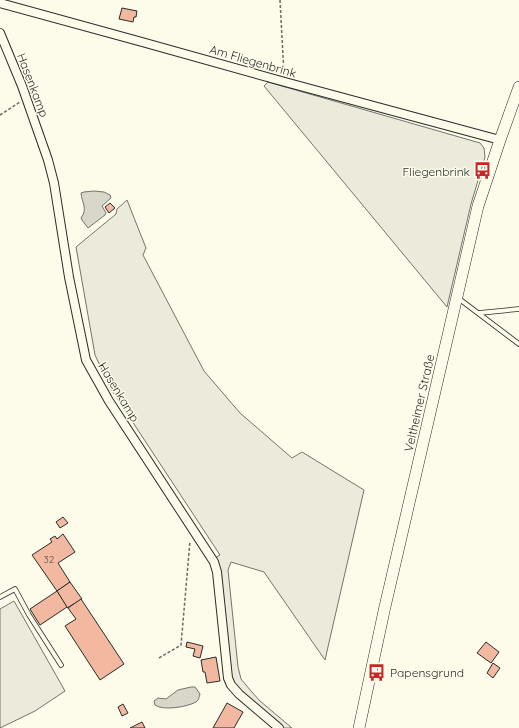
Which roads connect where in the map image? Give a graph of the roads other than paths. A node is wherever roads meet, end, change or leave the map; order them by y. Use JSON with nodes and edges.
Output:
{"nodes":[{"id":1,"x":0,"y":3,"type":"edge"},
{"id":2,"x":0,"y":33,"type":"edge"},
{"id":3,"x":519,"y":87,"type":"edge"},
{"id":4,"x":500,"y":140,"type":"junction"},
{"id":5,"x":456,"y":297,"type":"junction"},
{"id":6,"x":519,"y":309,"type":"edge"},
{"id":7,"x":478,"y":314,"type":"junction"},
{"id":8,"x":519,"y":344,"type":"edge"},
{"id":9,"x":0,"y":597,"type":"edge"},
{"id":10,"x":61,"y":665,"type":"dead end"},
{"id":11,"x":279,"y":728,"type":"edge"},
{"id":12,"x":359,"y":728,"type":"edge"}],
"edges":[{"from":1,"to":4,"type":"street","name":"Am Fliegenbrink"},
{"from":2,"to":11,"type":"street","name":"Hasenkamp"},
{"from":3,"to":4,"type":"main road","name":"Veltheimer Straße"},
{"from":4,"to":5,"type":"main road","name":"Veltheimer Straße"},
{"from":5,"to":7,"type":"lane"},
{"from":5,"to":12,"type":"main road","name":"Veltheimer Straße"},
{"from":6,"to":7,"type":"lane"},
{"from":7,"to":8,"type":"lane"},
{"from":9,"to":10,"type":"lane"}]}
